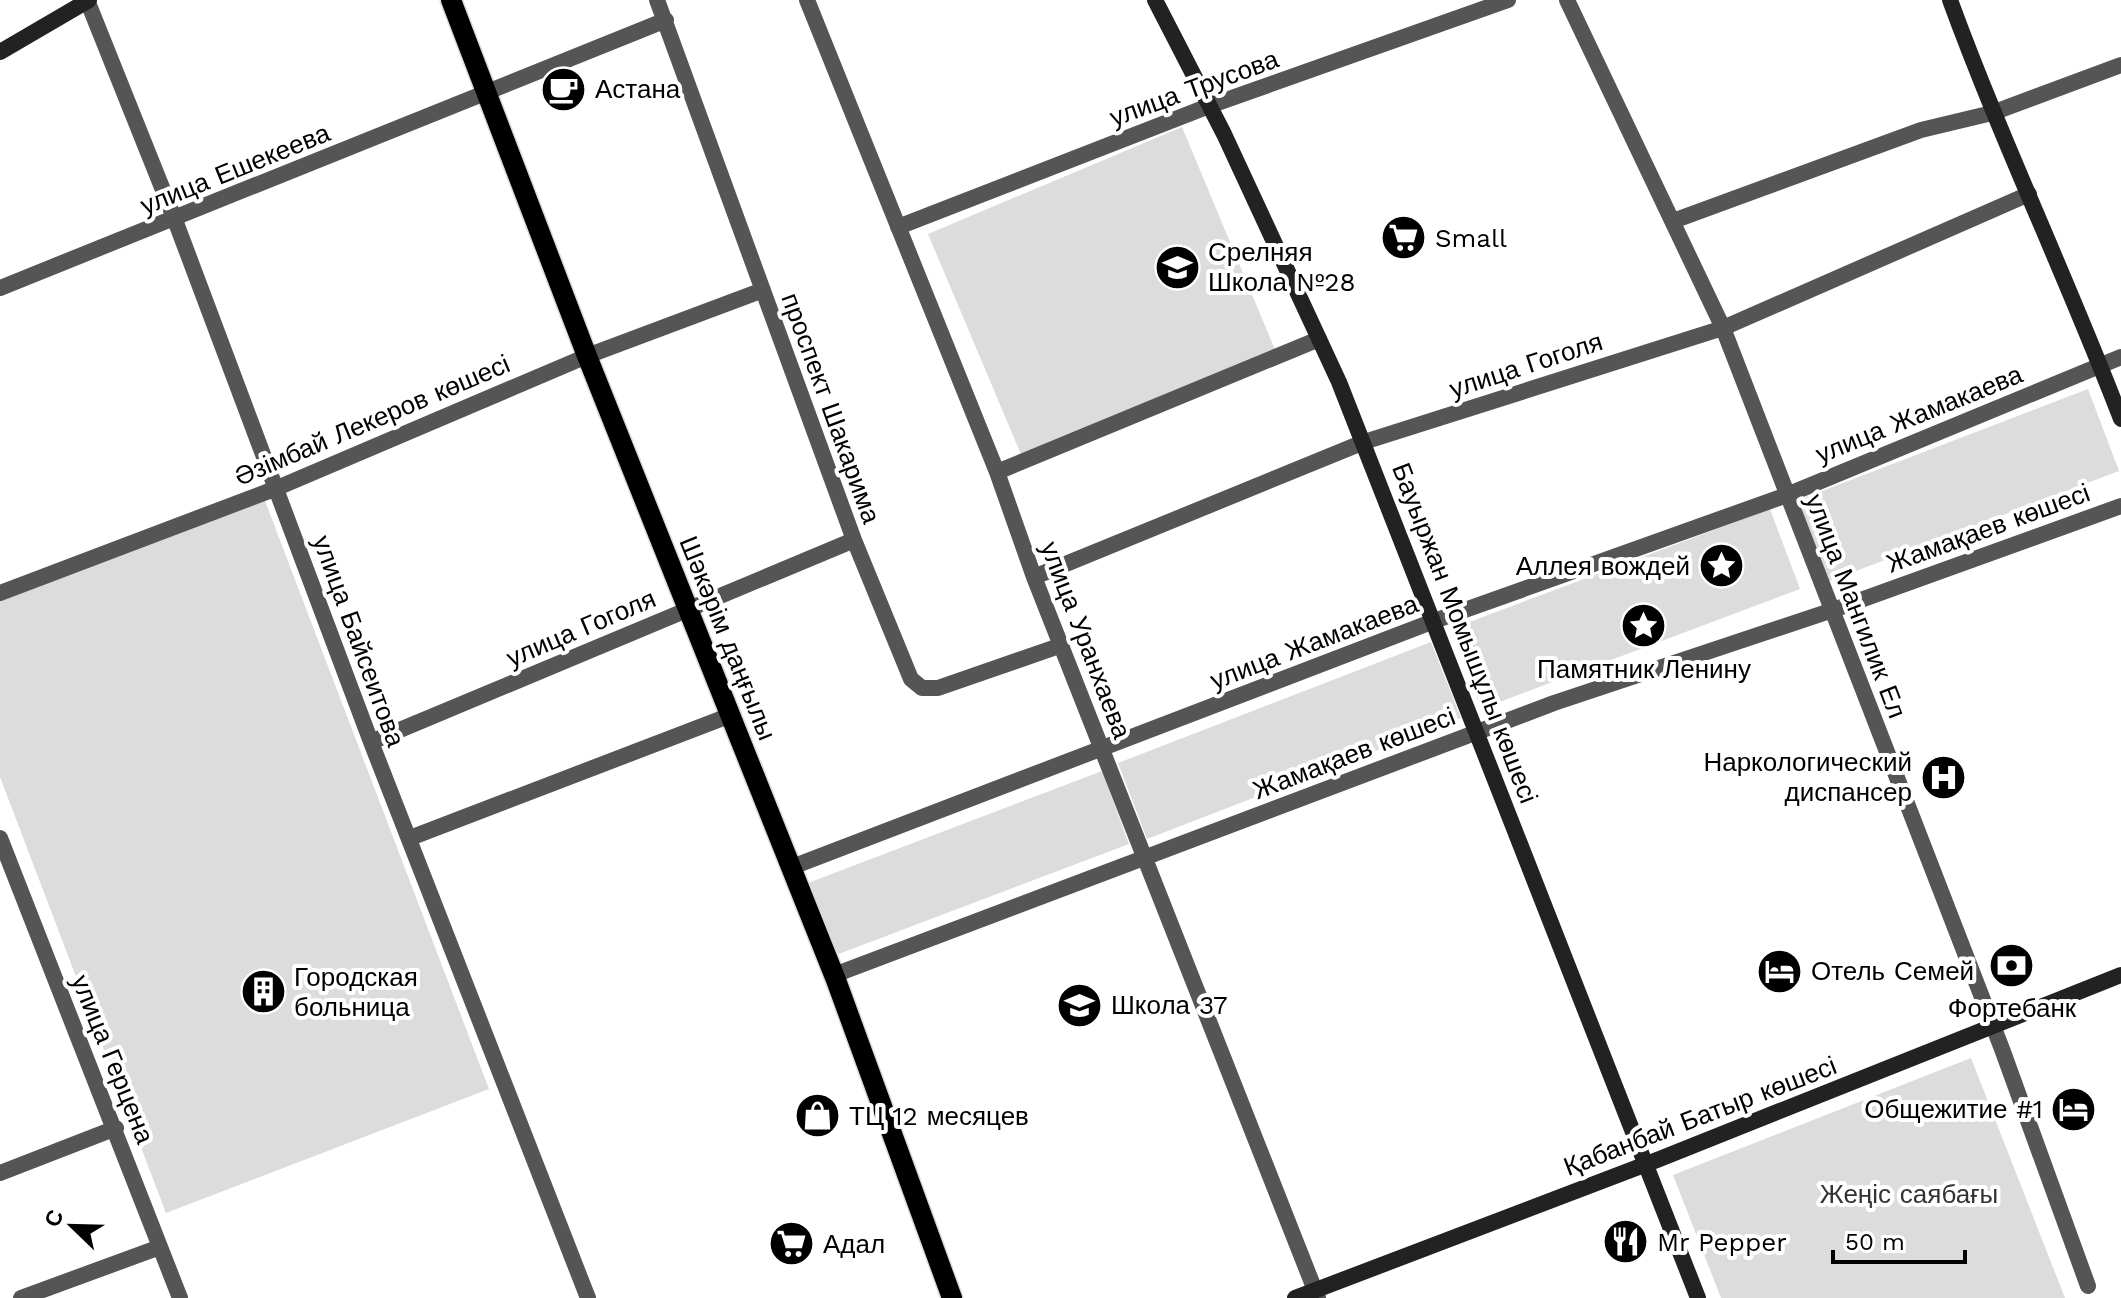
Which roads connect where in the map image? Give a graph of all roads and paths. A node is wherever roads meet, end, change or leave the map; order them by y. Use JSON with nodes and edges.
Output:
{"nodes":[{"id":1,"x":88,"y":0,"type":"edge"},
{"id":2,"x":451,"y":0,"type":"edge"},
{"id":3,"x":657,"y":0,"type":"edge"},
{"id":4,"x":807,"y":0,"type":"edge"},
{"id":5,"x":1155,"y":0,"type":"edge"},
{"id":6,"x":1508,"y":0,"type":"edge"},
{"id":7,"x":1567,"y":0,"type":"edge"},
{"id":8,"x":1950,"y":0,"type":"edge"},
{"id":9,"x":666,"y":20,"type":"junction"},
{"id":10,"x":0,"y":52,"type":"edge"},
{"id":11,"x":2121,"y":65,"type":"edge"},
{"id":12,"x":487,"y":91,"type":"junction"},
{"id":13,"x":1209,"y":106,"type":"junction"},
{"id":14,"x":1992,"y":113,"type":"junction"},
{"id":15,"x":2029,"y":194,"type":"junction"},
{"id":16,"x":175,"y":220,"type":"junction"},
{"id":17,"x":1673,"y":221,"type":"junction"},
{"id":18,"x":898,"y":227,"type":"junction"},
{"id":19,"x":0,"y":288,"type":"edge"},
{"id":20,"x":763,"y":290,"type":"junction"},
{"id":21,"x":1723,"y":328,"type":"junction"},
{"id":22,"x":1319,"y":339,"type":"junction"},
{"id":23,"x":587,"y":356,"type":"junction"},
{"id":24,"x":2121,"y":357,"type":"edge"},
{"id":25,"x":2100,"y":365,"type":"junction"},
{"id":26,"x":2121,"y":419,"type":"edge"},
{"id":27,"x":1364,"y":442,"type":"junction"},
{"id":28,"x":997,"y":472,"type":"junction"},
{"id":29,"x":277,"y":488,"type":"junction"},
{"id":30,"x":1787,"y":495,"type":"junction"},
{"id":31,"x":2121,"y":506,"type":"edge"},
{"id":32,"x":854,"y":540,"type":"junction"},
{"id":33,"x":1034,"y":577,"type":"junction"},
{"id":34,"x":0,"y":593,"type":"edge"},
{"id":35,"x":689,"y":610,"type":"junction"},
{"id":36,"x":1833,"y":610,"type":"junction"},
{"id":37,"x":1434,"y":621,"type":"junction"},
{"id":38,"x":1062,"y":645,"type":"junction"},
{"id":39,"x":731,"y":715,"type":"junction"},
{"id":40,"x":1478,"y":732,"type":"junction"},
{"id":41,"x":371,"y":742,"type":"junction"},
{"id":42,"x":1102,"y":748,"type":"junction"},
{"id":43,"x":0,"y":838,"type":"edge"},
{"id":44,"x":410,"y":838,"type":"junction"},
{"id":45,"x":1145,"y":857,"type":"junction"},
{"id":46,"x":792,"y":867,"type":"junction"},
{"id":47,"x":6,"y":874,"type":"edge"},
{"id":48,"x":834,"y":975,"type":"junction"},
{"id":49,"x":2121,"y":975,"type":"edge"},
{"id":50,"x":1993,"y":1025,"type":"junction"},
{"id":51,"x":116,"y":1128,"type":"junction"},
{"id":52,"x":1646,"y":1163,"type":"junction"},
{"id":53,"x":0,"y":1173,"type":"edge"},
{"id":54,"x":160,"y":1247,"type":"junction"},
{"id":55,"x":2088,"y":1286,"type":"dead end"},
{"id":56,"x":1316,"y":1293,"type":"edge"},
{"id":57,"x":21,"y":1298,"type":"edge"},
{"id":58,"x":180,"y":1298,"type":"edge"},
{"id":59,"x":588,"y":1298,"type":"edge"},
{"id":60,"x":952,"y":1298,"type":"edge"},
{"id":61,"x":1295,"y":1298,"type":"edge"},
{"id":62,"x":1698,"y":1298,"type":"edge"}],
"edges":[{"from":1,"to":10,"type":"street"},
{"from":1,"to":16,"type":"street","name":"улица Байсеитова"},
{"from":2,"to":12,"type":"main road","name":"Шәкәрім даңғылы"},
{"from":3,"to":9,"type":"street","name":"проспект Шакарима"},
{"from":4,"to":18,"type":"street","name":"улица Уранхаева"},
{"from":5,"to":13,"type":"street","name":"Бауыржан Момышұлы көшесі"},
{"from":6,"to":13,"type":"street","name":"улица Трусова"},
{"from":7,"to":17,"type":"street","name":"улица Мангилик Ел"},
{"from":8,"to":14,"type":"street"},
{"from":9,"to":12,"type":"street","name":"улица Ешекеева"},
{"from":9,"to":20,"type":"street","name":"проспект Шакарима"},
{"from":11,"to":14,"type":"street"},
{"from":12,"to":16,"type":"street","name":"улица Ешекеева"},
{"from":12,"to":23,"type":"main road","name":"Шәкәрім даңғылы"},
{"from":13,"to":18,"type":"street","name":"улица Трусова"},
{"from":13,"to":22,"type":"street","name":"Бауыржан Момышұлы көшесі"},
{"from":14,"to":15,"type":"street"},
{"from":14,"to":17,"type":"street"},
{"from":15,"to":21,"type":"street","name":"улица Гоголя"},
{"from":15,"to":25,"type":"street"},
{"from":16,"to":19,"type":"street","name":"улица Ешекеева"},
{"from":16,"to":29,"type":"street","name":"улица Байсеитова"},
{"from":17,"to":21,"type":"street","name":"улица Мангилик Ел"},
{"from":18,"to":28,"type":"street","name":"улица Уранхаева"},
{"from":20,"to":23,"type":"street","name":"Әзімбай Лекеров көшесі"},
{"from":20,"to":32,"type":"street","name":"проспект Шакарима"},
{"from":21,"to":27,"type":"street","name":"улица Гоголя"},
{"from":21,"to":30,"type":"street","name":"улица Мангилик Ел"},
{"from":22,"to":27,"type":"street","name":"Бауыржан Момышұлы көшесі"},
{"from":22,"to":28,"type":"street"},
{"from":23,"to":29,"type":"street","name":"Әзімбай Лекеров көшесі"},
{"from":23,"to":35,"type":"main road","name":"Шәкәрім даңғылы"},
{"from":24,"to":25,"type":"street","name":"улица Жамакаева"},
{"from":25,"to":26,"type":"street"},
{"from":25,"to":30,"type":"street","name":"улица Жамакаева"},
{"from":27,"to":33,"type":"street","name":"улица Гоголя"},
{"from":27,"to":37,"type":"street","name":"Бауыржан Момышұлы көшесі"},
{"from":28,"to":33,"type":"street","name":"улица Уранхаева"},
{"from":29,"to":34,"type":"street","name":"Әзімбай Лекеров көшесі"},
{"from":29,"to":41,"type":"street","name":"улица Байсеитова"},
{"from":30,"to":36,"type":"street","name":"улица Мангилик Ел"},
{"from":30,"to":37,"type":"street","name":"улица Жамакаева"},
{"from":31,"to":36,"type":"street","name":"Жамақаев көшесі"},
{"from":32,"to":35,"type":"street","name":"улица Гоголя"},
{"from":32,"to":38,"type":"street","name":"проспект Шакарима"},
{"from":33,"to":38,"type":"street","name":"улица Уранхаева"},
{"from":35,"to":39,"type":"main road","name":"Шәкәрім даңғылы"},
{"from":35,"to":41,"type":"street","name":"улица Гоголя"},
{"from":36,"to":40,"type":"street","name":"Жамақаев көшесі"},
{"from":36,"to":50,"type":"street","name":"улица Мангилик Ел"},
{"from":37,"to":40,"type":"street","name":"Бауыржан Момышұлы көшесі"},
{"from":37,"to":42,"type":"street","name":"улица Жамакаева"},
{"from":38,"to":42,"type":"street","name":"улица Уранхаева"},
{"from":39,"to":44,"type":"street"},
{"from":39,"to":46,"type":"main road","name":"Шәкәрім даңғылы"},
{"from":40,"to":45,"type":"street","name":"Жамақаев көшесі"},
{"from":40,"to":52,"type":"street","name":"Бауыржан Момышұлы көшесі"},
{"from":41,"to":44,"type":"street","name":"улица Байсеитова"},
{"from":42,"to":45,"type":"street","name":"улица Уранхаева"},
{"from":42,"to":46,"type":"street","name":"улица Жамакаева"},
{"from":43,"to":47,"type":"street","name":"улица Герцена"},
{"from":44,"to":59,"type":"street","name":"улица Байсеитова"},
{"from":45,"to":48,"type":"street","name":"Жамақаев көшесі"},
{"from":45,"to":56,"type":"street","name":"улица Уранхаева"},
{"from":46,"to":48,"type":"main road","name":"Шәкәрім даңғылы"},
{"from":47,"to":51,"type":"street","name":"улица Герцена"},
{"from":48,"to":60,"type":"main road","name":"Шәкәрім даңғылы"},
{"from":49,"to":50,"type":"street","name":"Қабанбай Батыр көшесі"},
{"from":50,"to":52,"type":"street","name":"Қабанбай Батыр көшесі"},
{"from":50,"to":55,"type":"street","name":"улица Мангилик Ел"},
{"from":51,"to":53,"type":"street"},
{"from":51,"to":54,"type":"street","name":"улица Герцена"},
{"from":52,"to":56,"type":"street","name":"Қабанбай Батыр көшесі"},
{"from":52,"to":62,"type":"street","name":"Бауыржан Момышұлы көшесі"},
{"from":54,"to":57,"type":"street"},
{"from":54,"to":58,"type":"street","name":"улица Герцена"},
{"from":56,"to":61,"type":"street","name":"Қабанбай Батыр көшесі"}]}
